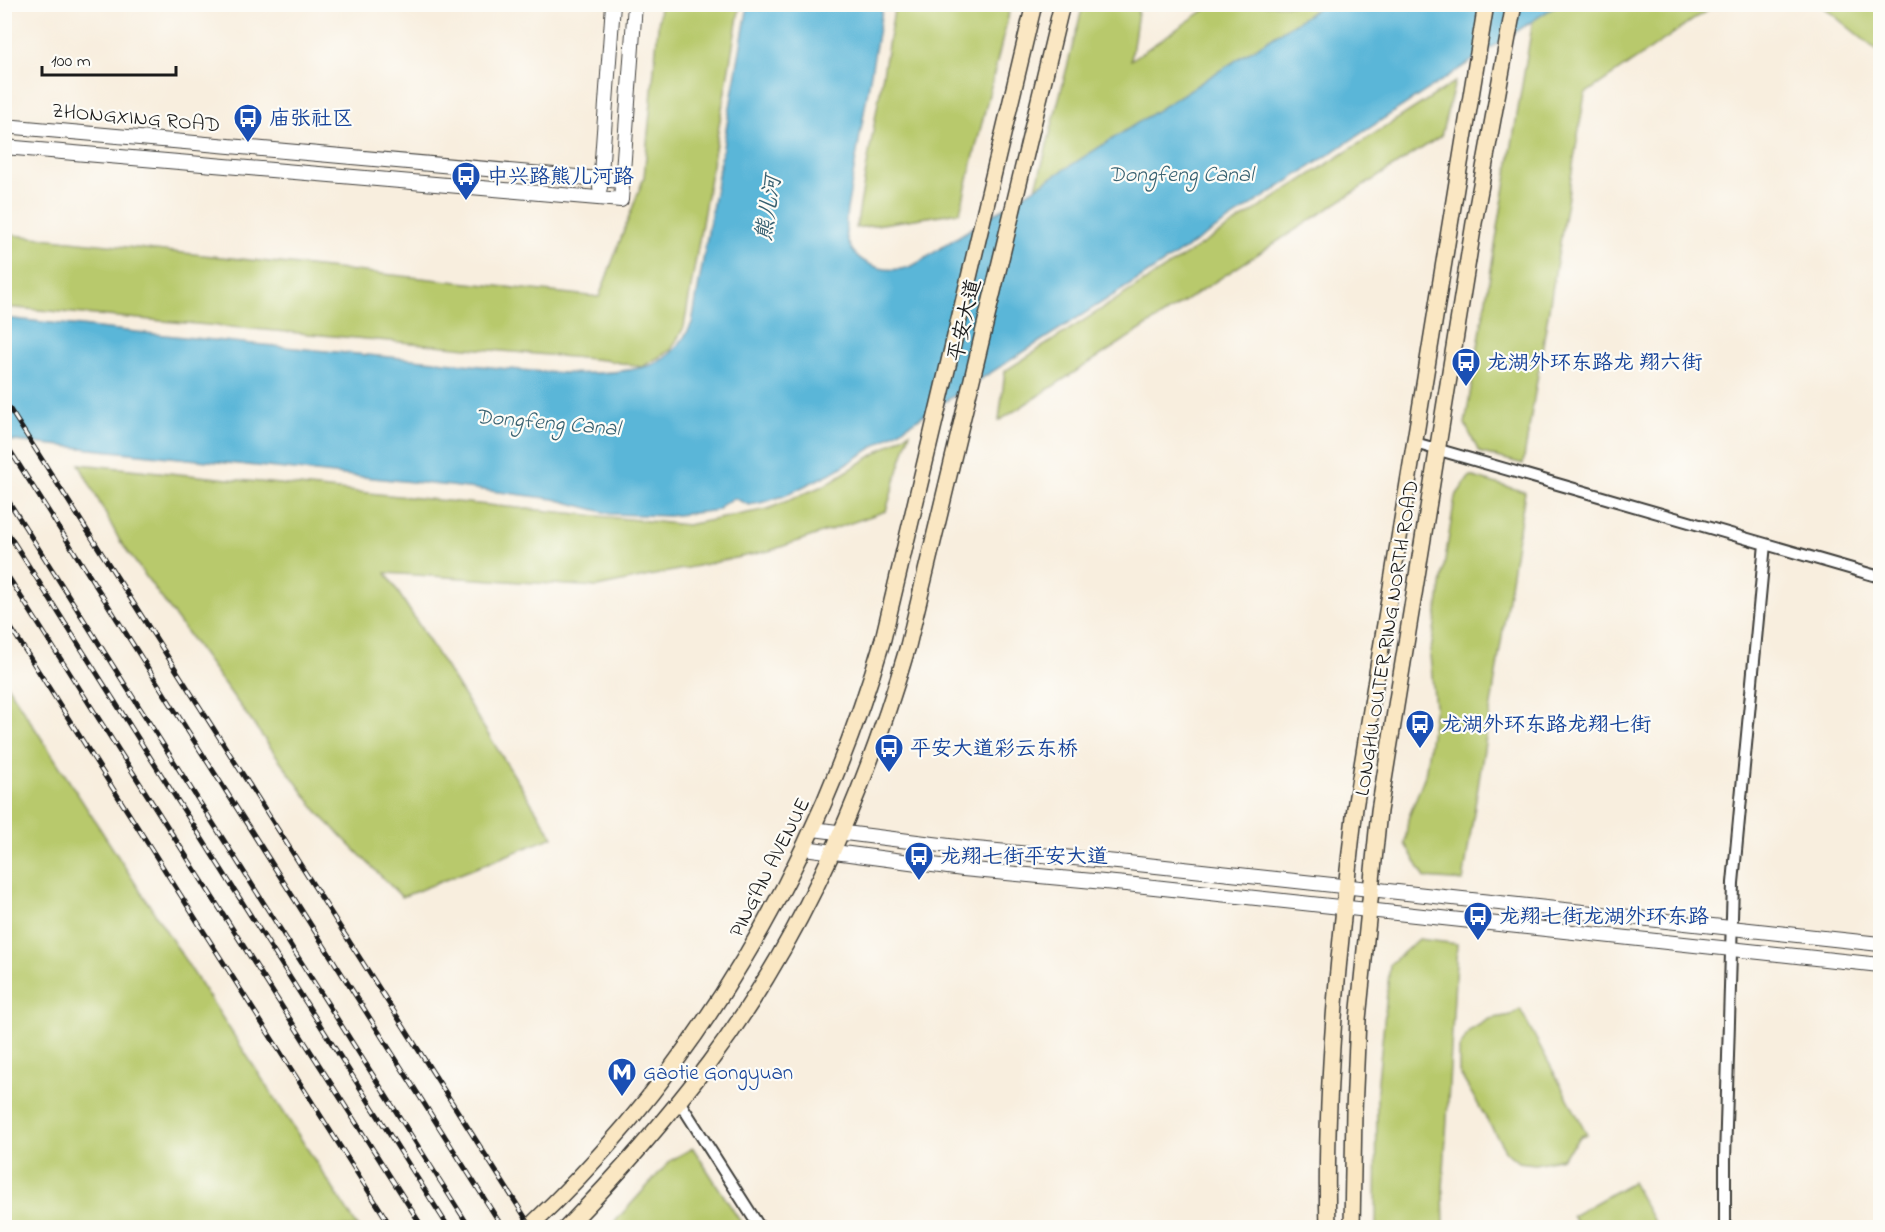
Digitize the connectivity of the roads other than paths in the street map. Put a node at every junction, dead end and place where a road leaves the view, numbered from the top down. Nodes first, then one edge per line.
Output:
1 (613, 4) edge
2 (635, 4) edge
3 (1034, 4) edge
4 (1062, 4) edge
5 (1486, 4) edge
6 (1514, 4) edge
7 (4, 126) edge
8 (4, 147) edge
9 (600, 179) junction
10 (622, 181) junction
11 (599, 198) junction
12 (1415, 443) junction
13 (1438, 450) junction
14 (924, 460) joint
15 (1765, 544) junction
16 (1881, 577) edge
17 (813, 829) junction
18 (840, 833) junction
19 (804, 848) junction
20 (831, 853) junction
21 (1346, 887) junction
22 (1370, 889) junction
23 (1344, 908) junction
24 (1368, 910) junction
25 (1732, 928) junction
26 (1881, 944) edge
27 (1731, 949) junction
28 (1881, 965) edge
29 (679, 1101) junction
30 (528, 1227) edge
31 (566, 1227) edge
32 (760, 1227) edge
33 (1328, 1227) edge
34 (1352, 1227) edge
35 (1725, 1227) edge

1 - 9 street
2 - 10 street
3 - 14 main road, 平安大道
4 - 18 main road, 平安大道
5 - 12 main road, LONGHU OUTER RING NORTH ROAD
6 - 13 main road, LONGHU OUTER RING NORTH ROAD
7 - 9 street, ZHONGXING ROAD
8 - 11 street, ZHONGXING ROAD
9 - 10 street, ZHONGXING ROAD
9 - 11 street
10 - 11 street, ZHONGXING ROAD
12 - 13 street
12 - 21 main road, LONGHU OUTER RING NORTH ROAD
13 - 15 street
13 - 22 main road, LONGHU OUTER RING NORTH ROAD
14 - 17 main road, PING‘AN AVENUE
15 - 16 street
15 - 25 street
17 - 18 street
17 - 19 main road, PING‘AN AVENUE
18 - 20 main road
18 - 21 street
19 - 20 street
19 - 30 main road, PING‘AN AVENUE
20 - 23 street
20 - 29 main road
21 - 22 street
21 - 23 main road, LONGHU OUTER RING NORTH ROAD
22 - 24 main road, LONGHU OUTER RING NORTH ROAD
22 - 25 street
23 - 24 street
23 - 33 main road, LONGHU OUTER RING NORTH ROAD
24 - 27 street
24 - 34 main road, LONGHU OUTER RING NORTH ROAD
25 - 26 street
25 - 27 street
27 - 28 street
27 - 35 street
29 - 31 main road
29 - 32 street

